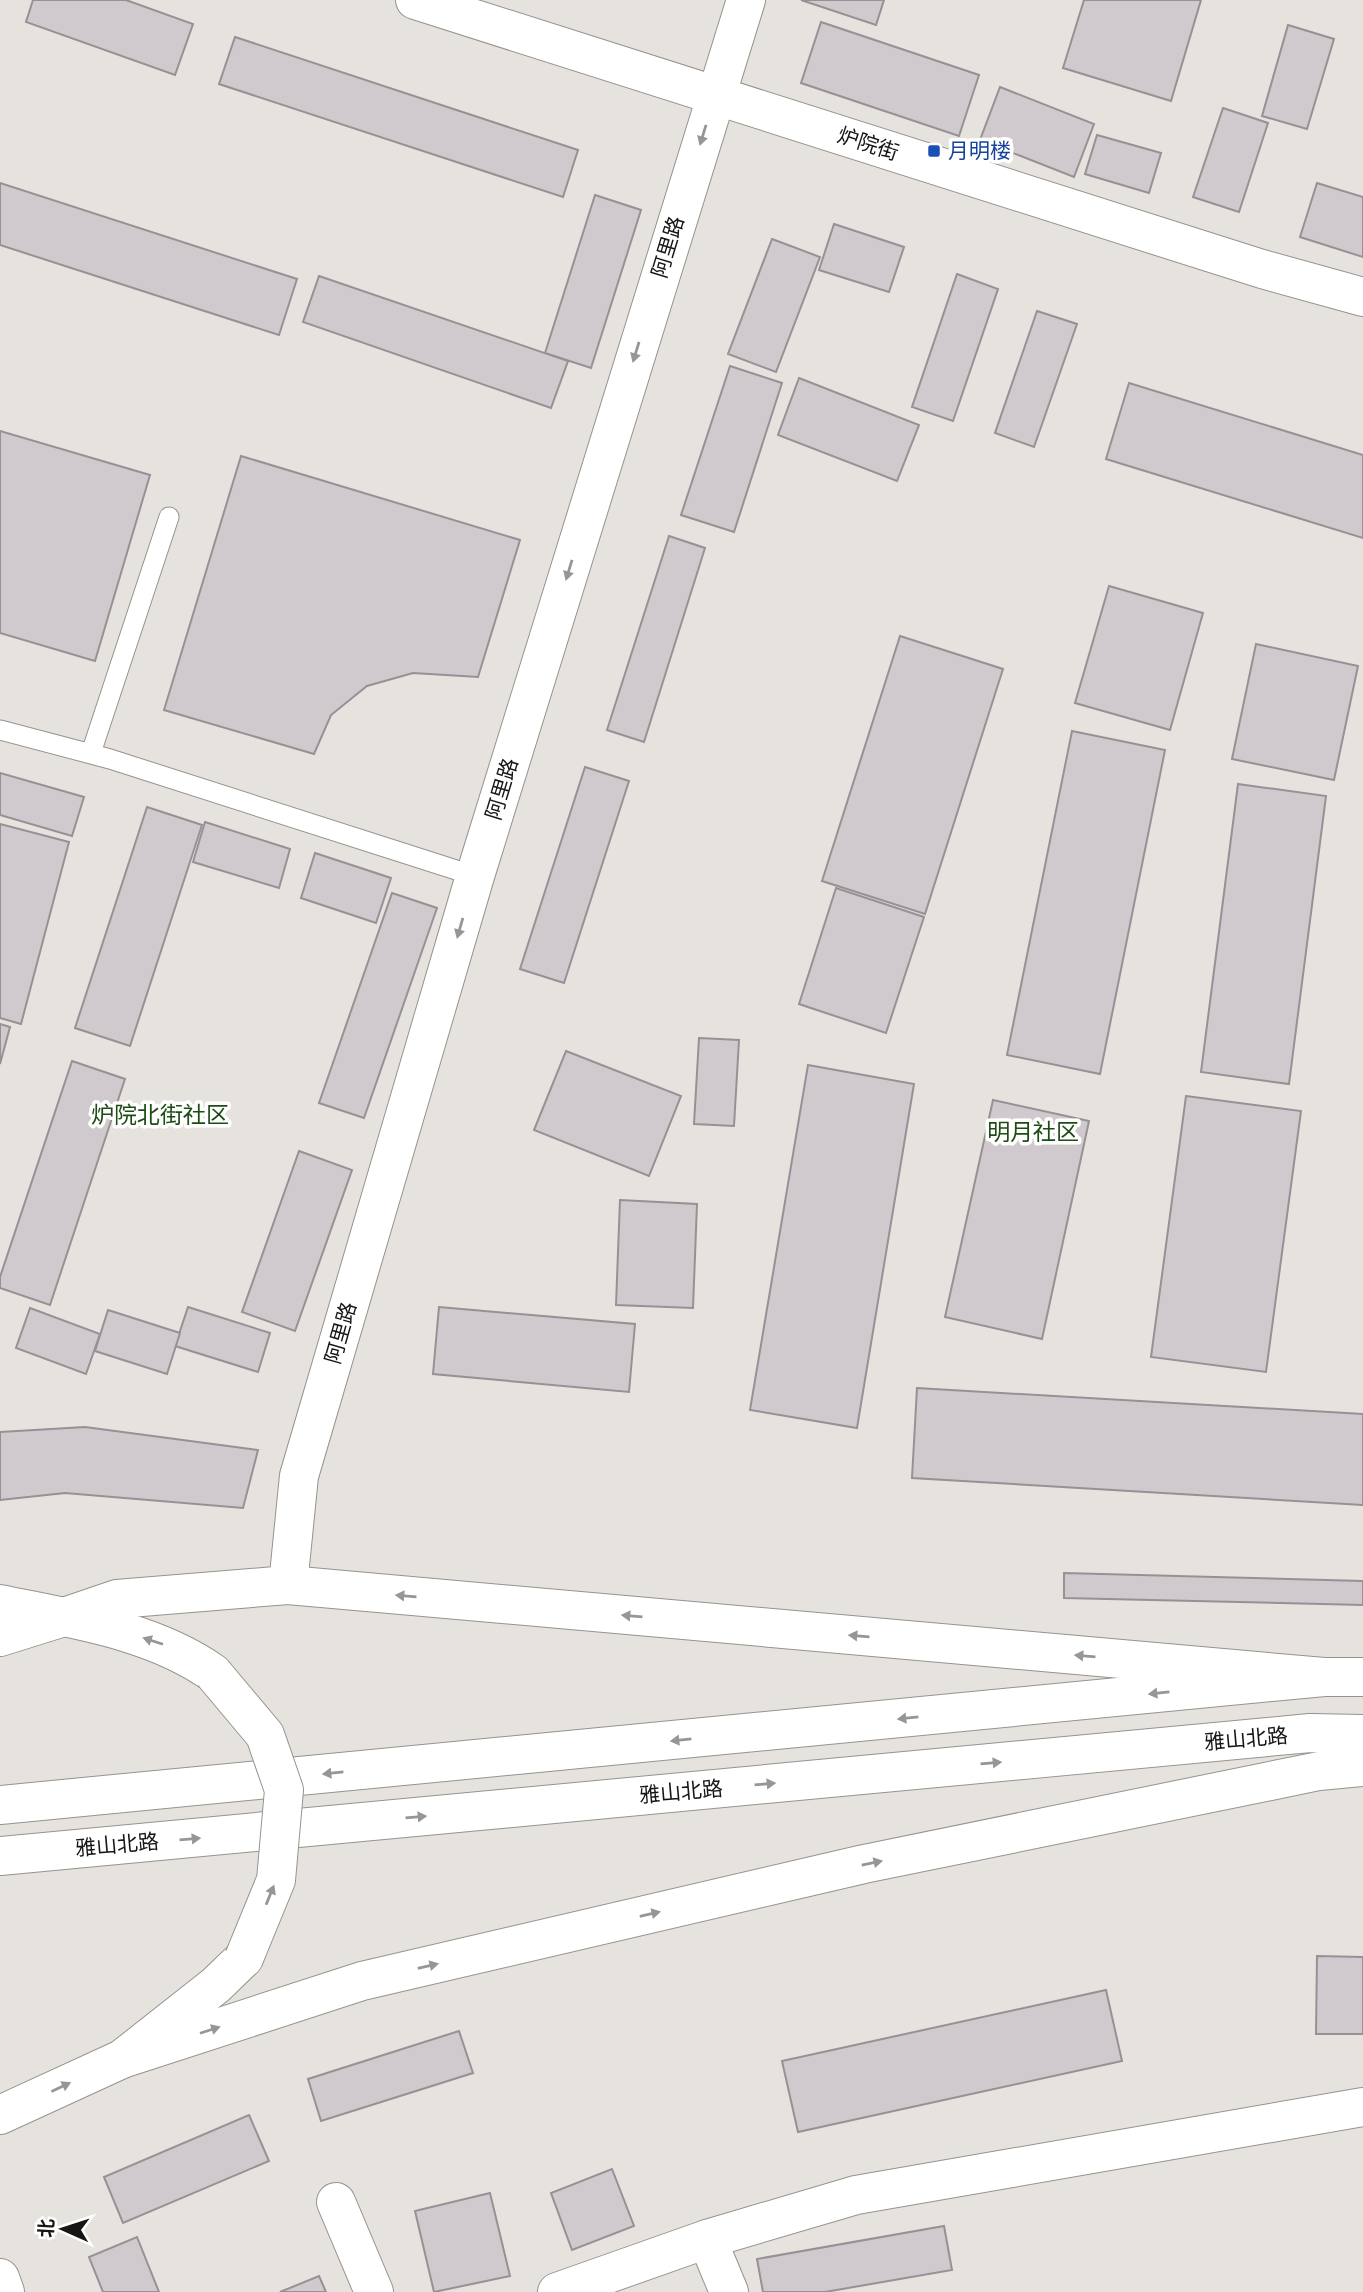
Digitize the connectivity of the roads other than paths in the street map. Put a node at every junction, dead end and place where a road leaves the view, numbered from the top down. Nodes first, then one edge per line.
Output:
1 (415, 0) edge
2 (746, 0) edge
3 (715, 95) junction
4 (1363, 297) edge
5 (169, 517) dead end
6 (0, 730) edge
7 (91, 753) junction
8 (475, 876) junction
9 (288, 1585) junction
10 (0, 1605) edge
11 (64, 1617) junction
12 (0, 1637) edge
13 (1324, 1677) junction
14 (1363, 1677) edge
15 (1363, 1734) edge
16 (1363, 1767) edge
17 (0, 1805) edge
18 (0, 1856) edge
19 (122, 2059) junction
20 (1363, 2107) edge
21 (0, 2115) edge
22 (336, 2202) dead end
23 (707, 2239) junction
24 (0, 2278) edge
25 (5, 2292) edge
26 (374, 2292) edge
27 (556, 2292) edge
28 (729, 2292) edge

1 - 3 main road, 炉院街
2 - 3 main road, 阿里路
3 - 4 main road, 炉院街
3 -> 8 main road, 阿里路
5 - 7 lane
6 - 7 lane
7 - 8 lane
8 -> 9 main road, 阿里路
9 - 11 main road
13 -> 9 main road
10 - 11 main road
11 - 12 main road
19 -> 11 main road, bridge
13 - 14 main road
13 -> 17 main road
18 -> 15 main road, 雅山北路
19 -> 16 main road, 雅山北路
21 -> 19 main road
20 - 23 main road
22 - 26 main road
23 - 27 main road
23 - 28 main road
24 - 25 main road

